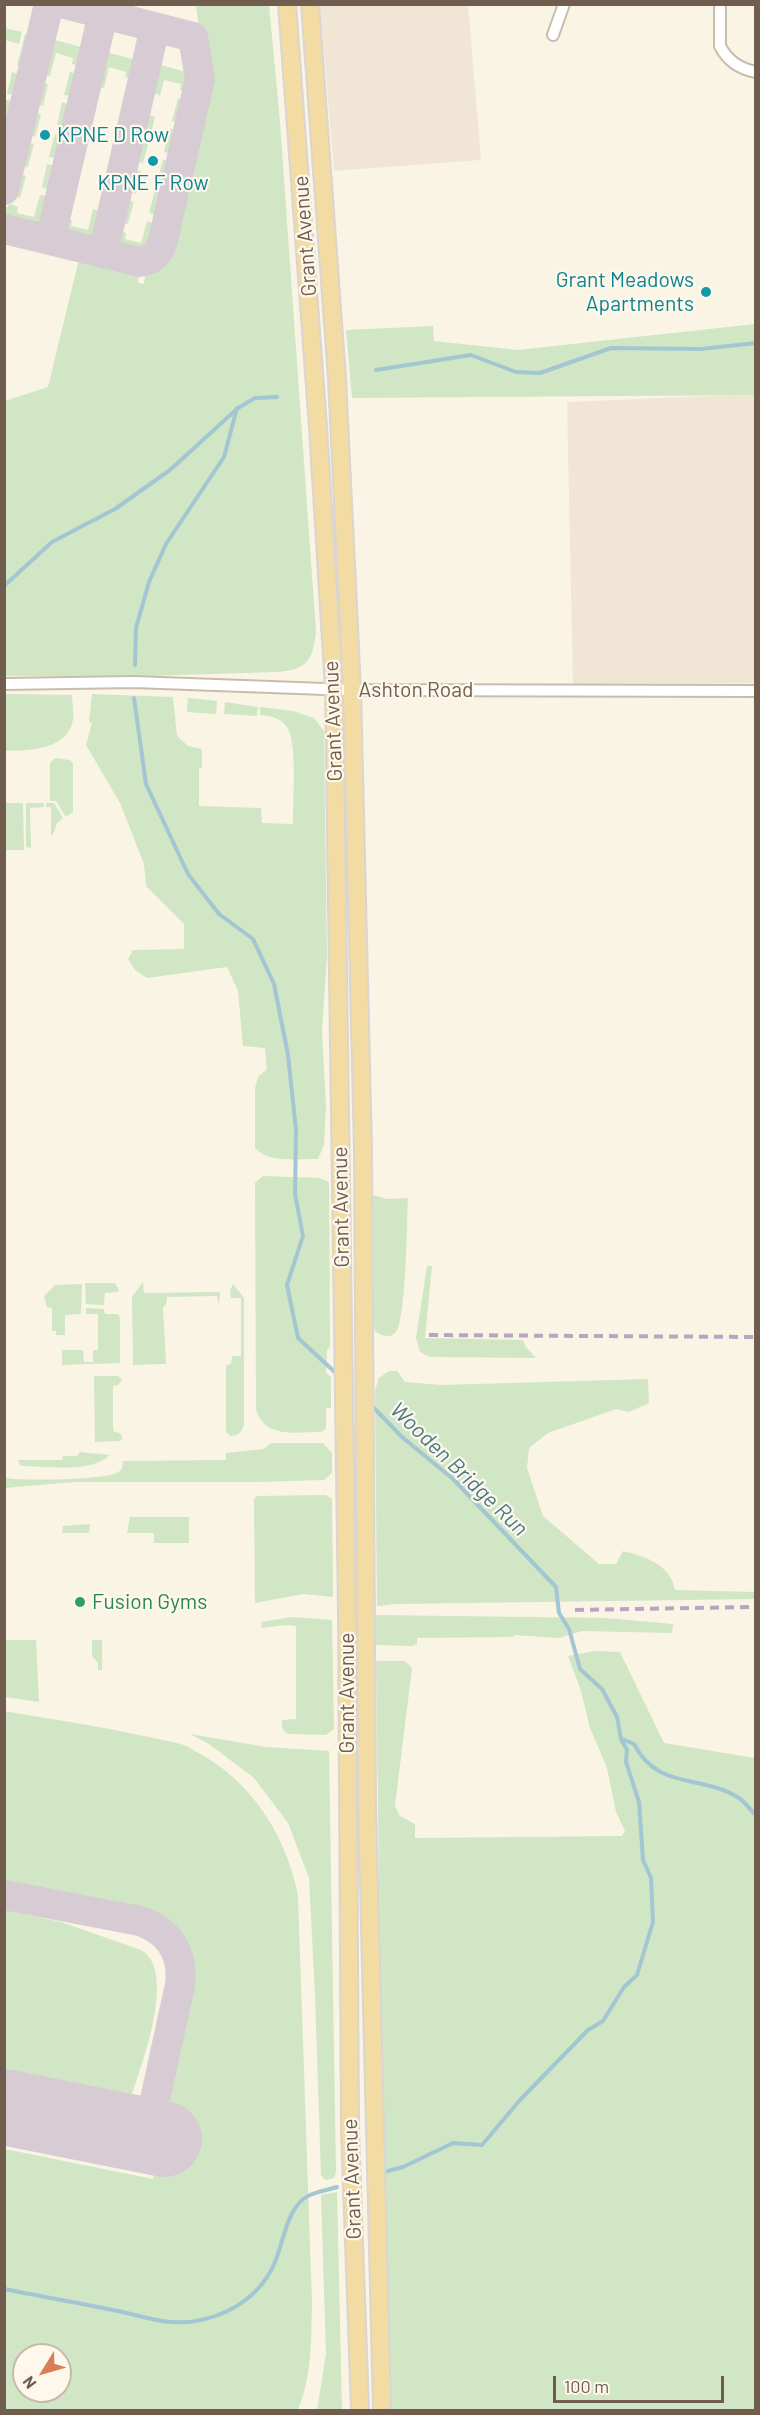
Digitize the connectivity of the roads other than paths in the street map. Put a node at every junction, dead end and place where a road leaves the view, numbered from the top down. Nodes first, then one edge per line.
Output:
1 (286, 4) edge
2 (310, 4) edge
3 (564, 4) edge
4 (720, 4) edge
5 (553, 35) dead end
6 (756, 72) edge
7 (318, 427) junction
8 (339, 427) junction
9 (4, 684) edge
10 (334, 689) junction
11 (352, 690) junction
12 (756, 691) edge
13 (362, 1050) junction
14 (339, 1051) junction
15 (345, 1488) junction
16 (367, 1579) junction
17 (360, 2410) edge
18 (382, 2410) edge

1 - 7 main road, Grant Avenue
2 - 8 main road, Grant Avenue
3 - 5 street
4 - 6 street
7 - 8 main road
7 - 10 main road, Grant Avenue
8 - 11 main road, Grant Avenue
9 - 10 street, Ashton Road
10 - 11 street, Ashton Road
10 - 14 main road, Grant Avenue
11 - 12 street, Ashton Road
11 - 13 main road, Grant Avenue
13 - 14 main road
13 - 16 main road, Grant Avenue
14 - 15 main road, Grant Avenue
15 - 16 main road
15 - 17 main road, Grant Avenue
16 - 18 main road, Grant Avenue

